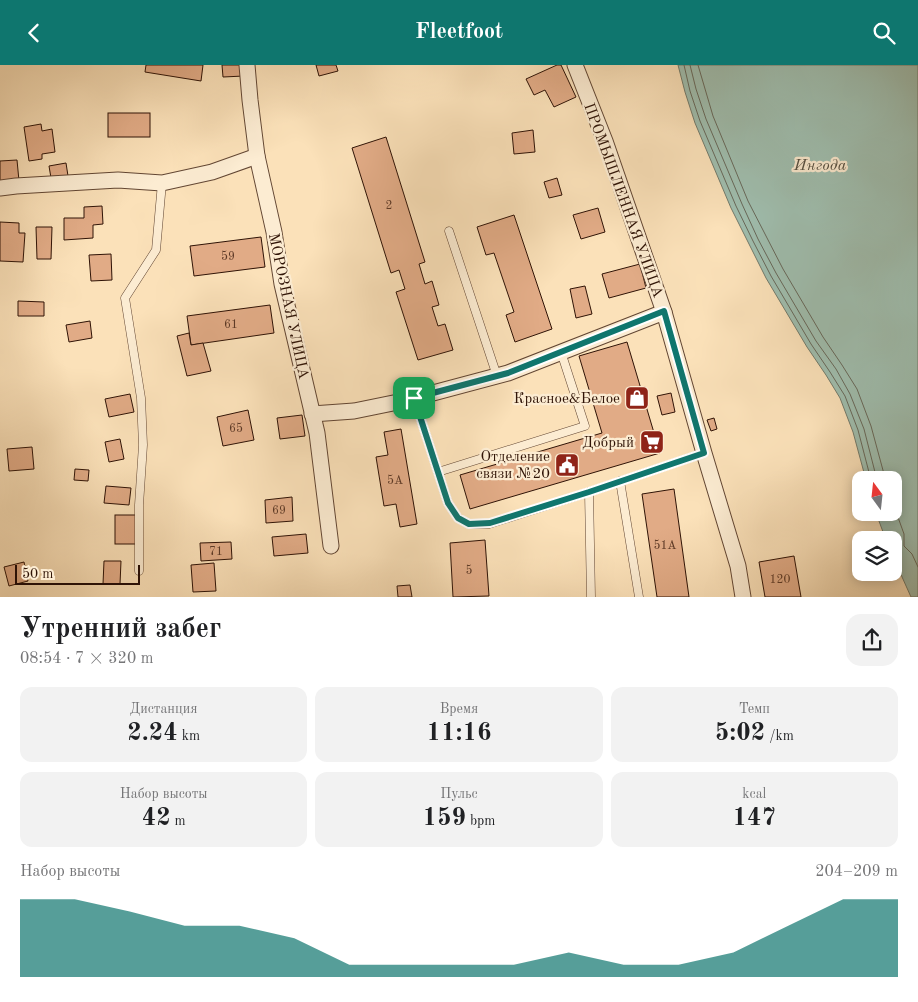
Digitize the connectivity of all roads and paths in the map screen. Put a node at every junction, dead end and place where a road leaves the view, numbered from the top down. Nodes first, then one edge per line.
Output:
1 (247, 65) edge
2 (575, 65) edge
3 (257, 156) junction
4 (162, 183) junction
5 (0, 188) edge
6 (450, 231) dead end
7 (664, 311) junction
8 (562, 352) junction
9 (497, 376) junction
10 (414, 398) junction
11 (312, 414) junction
12 (704, 453) junction
13 (438, 472) junction
14 (620, 481) junction
15 (589, 492) junction
16 (332, 546) dead end
17 (139, 571) dead end
18 (591, 597) edge
19 (639, 597) edge
20 (743, 597) edge

1 - 3 street, МОРОЗНАЯ УЛИЦА
2 - 7 street, ПРОМЫШЛЕННАЯ УЛИЦА
3 - 4 street
3 - 11 street, МОРОЗНАЯ УЛИЦА
4 - 5 street
4 - 17 lane
6 - 9 lane
7 - 8 street
7 - 12 street, ПРОМЫШЛЕННАЯ УЛИЦА
8 - 9 street
8 - 13 lane
9 - 10 street
10 - 11 street
10 - 13 lane
11 - 16 street, МОРОЗНАЯ УЛИЦА
12 - 14 lane
12 - 20 street, ПРОМЫШЛЕННАЯ УЛИЦА
13 - 15 lane
14 - 15 lane
14 - 19 lane
15 - 18 lane

